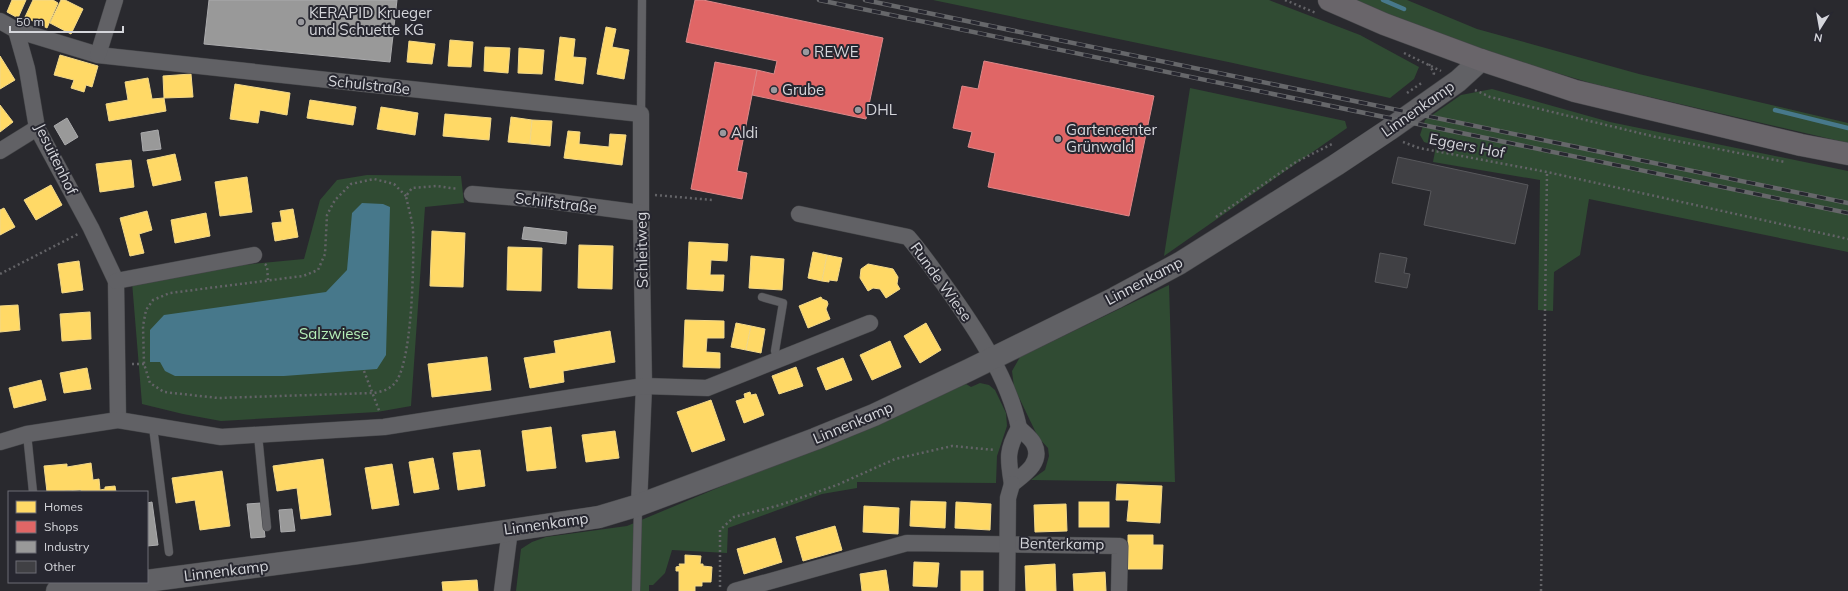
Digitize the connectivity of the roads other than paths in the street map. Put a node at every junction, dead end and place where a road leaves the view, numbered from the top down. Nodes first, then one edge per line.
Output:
1 (115, 0) edge
2 (642, 0) edge
3 (1329, 0) edge
4 (0, 21) edge
5 (16, 30) junction
6 (98, 55) junction
7 (1481, 60) junction
8 (641, 114) junction
9 (37, 128) junction
10 (0, 151) edge
11 (1848, 154) edge
12 (472, 194) road end
13 (641, 213) junction
14 (799, 214) dead end
15 (254, 254) dead end
16 (116, 280) junction
17 (762, 297) dead end
18 (870, 323) dead end
19 (992, 358) junction
20 (778, 360) junction
21 (644, 386) junction
22 (118, 420) junction
23 (153, 427) junction
24 (1019, 428) junction
25 (26, 434) junction
26 (258, 435) junction
27 (0, 442) edge
28 (1012, 484) junction
29 (34, 491) edge
30 (639, 505) junction
31 (267, 527) dead end
32 (510, 530) junction
33 (1008, 543) junction
34 (169, 552) dead end
35 (148, 581) edge
36 (128, 583) edge
37 (56, 591) edge
38 (502, 591) edge
39 (636, 591) edge
40 (735, 591) edge
41 (1007, 591) edge
42 (1119, 591) edge

1 - 6 street
2 - 8 lane
3 - 7 main road
4 - 5 street, Schulstraße
5 - 6 street, Schulstraße
5 - 9 street, Jesuitenhof
6 - 8 street, Schulstraße
7 - 11 main road
7 - 19 main road, Linnenkamp
8 - 13 street, Schleitweg
9 - 10 street
9 - 16 street, Jesuitenhof
12 - 13 street, Schilfstraße
13 - 21 street, Schleitweg
14 - 19 street, Runde Wiese
15 - 16 street
16 - 22 street, Jesuitenhof
17 - 20 lane
18 - 20 street
19 - 24 street, Runde Wiese
19 - 30 main road, Linnenkamp
20 - 21 street
21 - 26 street
21 - 30 street, Schleitweg
22 - 23 street
22 - 25 street
23 - 26 street
23 - 34 lane
24 - 28 street
24 - 28 street
25 - 27 street
25 - 29 lane
26 - 31 lane
28 - 33 street
30 - 32 main road, Linnenkamp
30 - 39 lane, Schleitweg
32 - 35 main road, Linnenkamp
32 - 38 street
33 - 40 street
33 - 41 street
33 - 42 street, Benterkamp
36 - 37 main road

